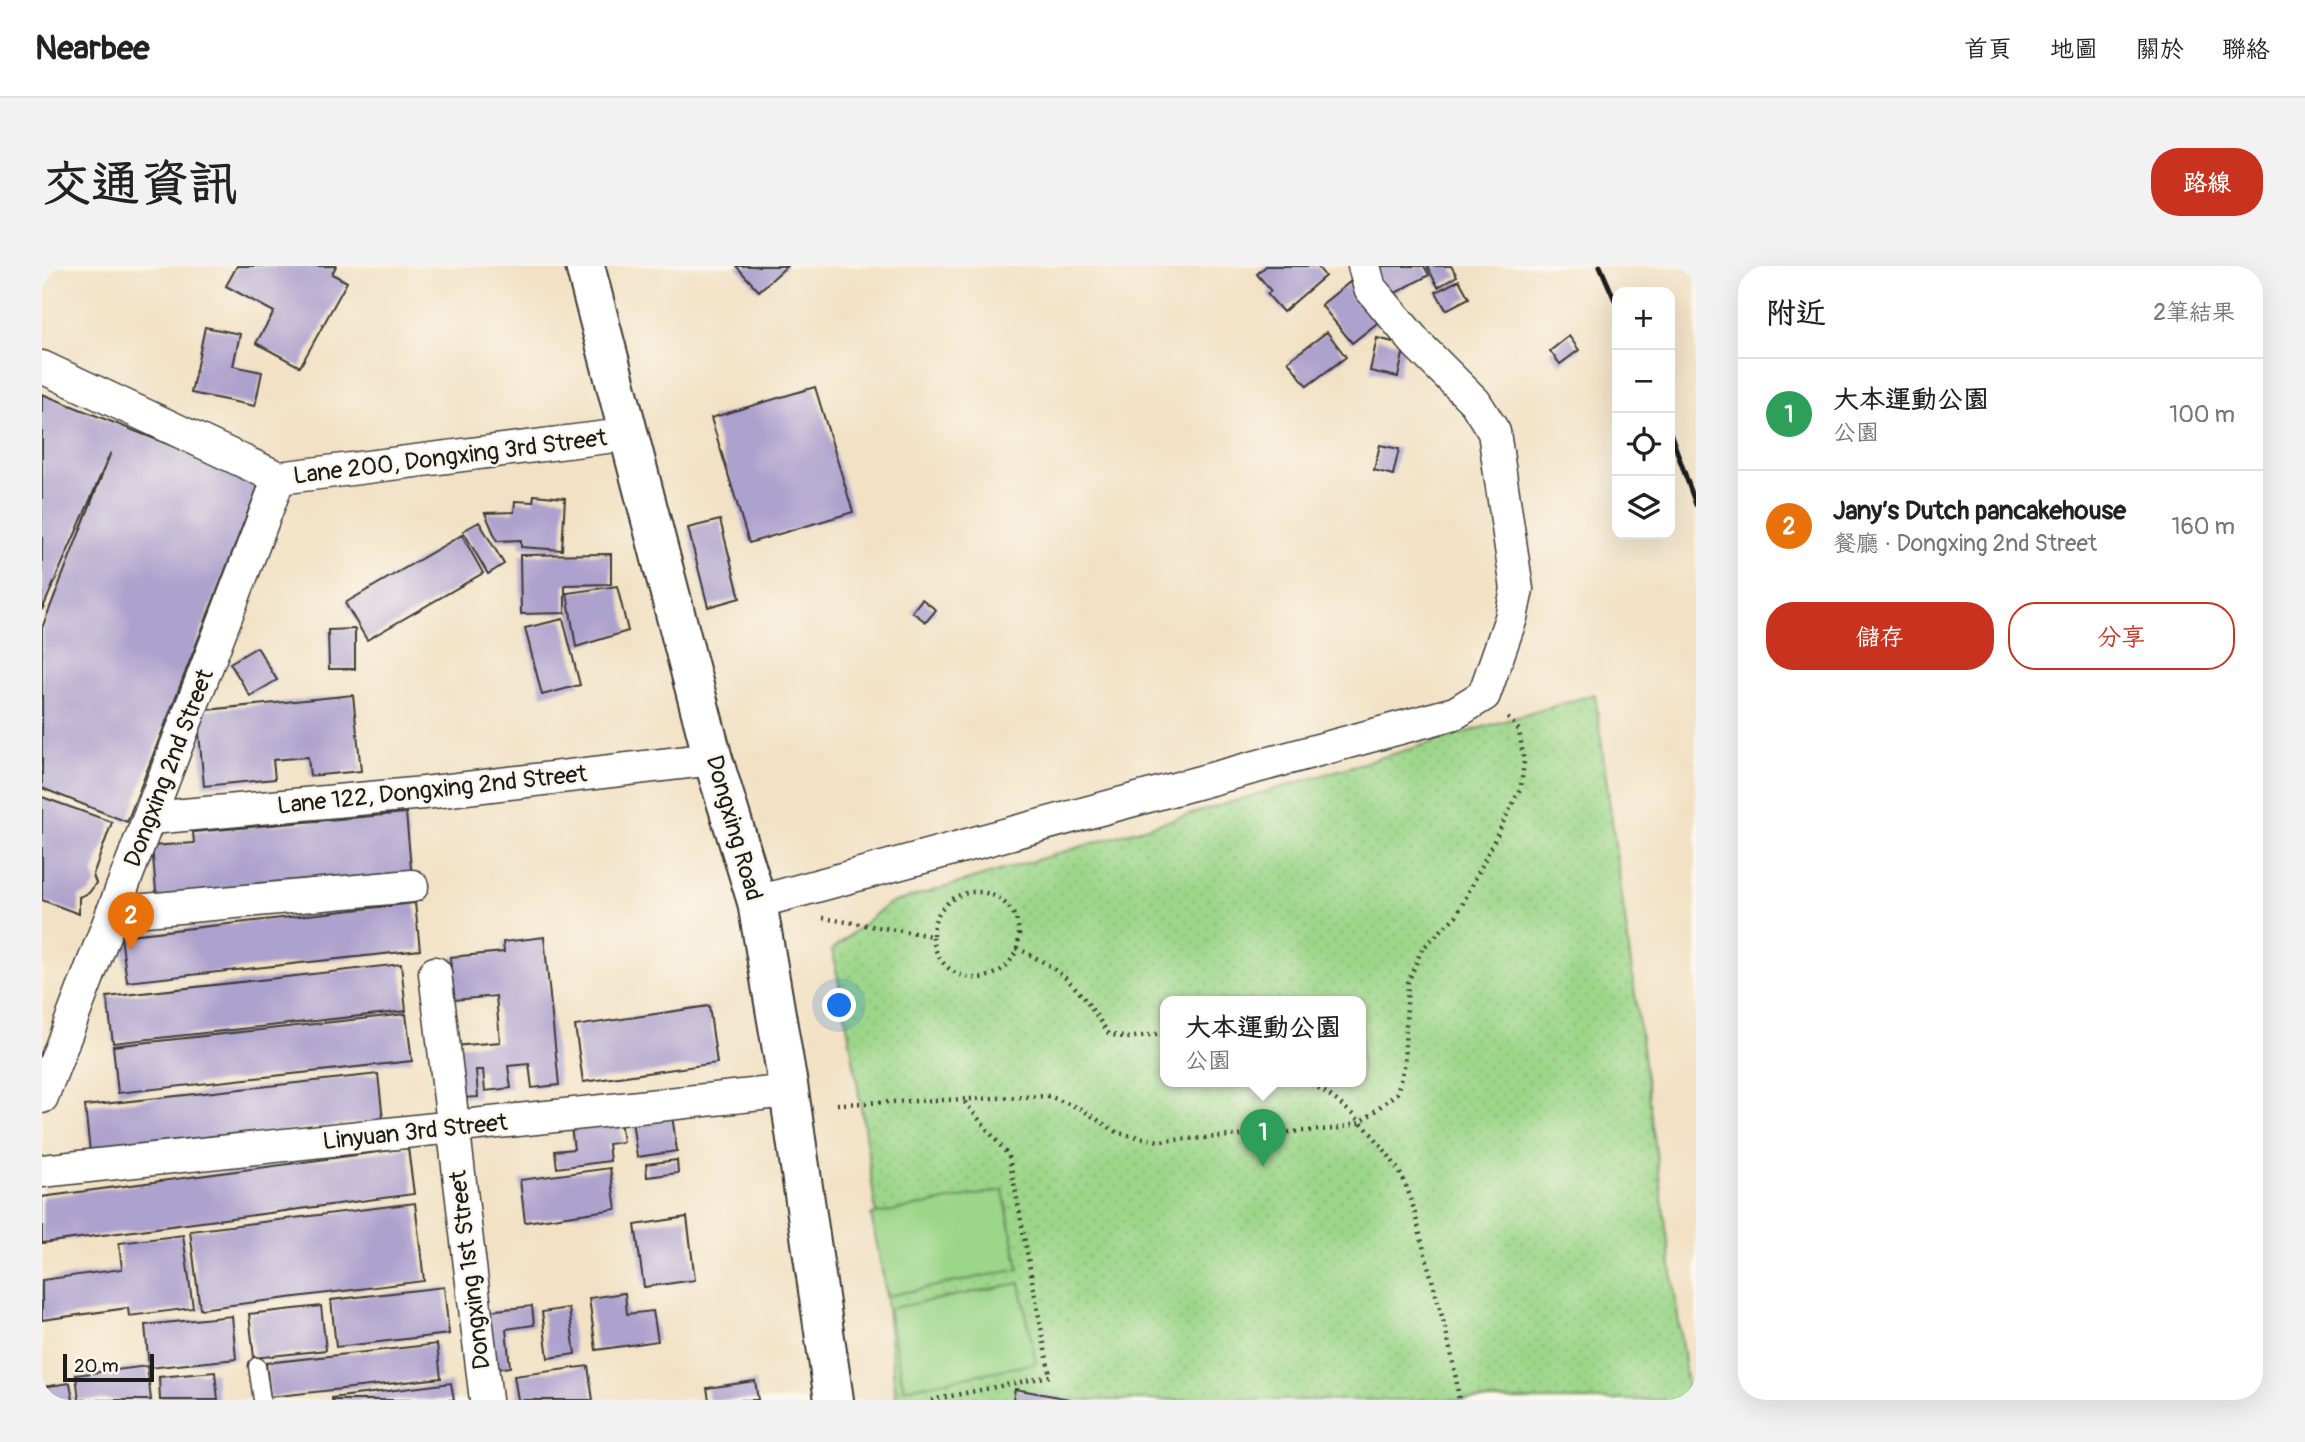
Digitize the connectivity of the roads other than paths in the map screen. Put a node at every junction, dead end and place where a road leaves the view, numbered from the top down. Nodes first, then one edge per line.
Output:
1 (585, 266) edge
2 (1364, 266) edge
3 (42, 367) edge
4 (631, 434) junction
5 (279, 478) junction
6 (713, 760) junction
7 (151, 818) junction
8 (412, 886) dead end
9 (757, 902) junction
10 (112, 913) junction
11 (435, 973) dead end
12 (789, 1091) junction
13 (42, 1097) edge
14 (454, 1128) junction
15 (42, 1171) edge
16 (257, 1366) dead end
17 (261, 1400) edge
18 (486, 1400) edge
19 (834, 1400) edge

1 - 4 street, Dongxing Road
2 - 9 street
3 - 5 street, Lane 200, Dongxing 3rd Street
4 - 5 street, Lane 200, Dongxing 3rd Street
4 - 6 street, Dongxing Road
5 - 7 street, Dongxing 2nd Street
6 - 7 street, Lane 122, Dongxing 2nd Street
6 - 9 street, Dongxing Road
7 - 10 street, Dongxing 2nd Street
8 - 10 street
9 - 12 street, Dongxing Road
10 - 13 street, Dongxing 2nd Street
11 - 14 street, Dongxing 1st Street
12 - 14 street, Linyuan 3rd Street
12 - 19 street, Dongxing Road
14 - 15 street, Linyuan 3rd Street
14 - 18 street, Dongxing 1st Street
16 - 17 lane

